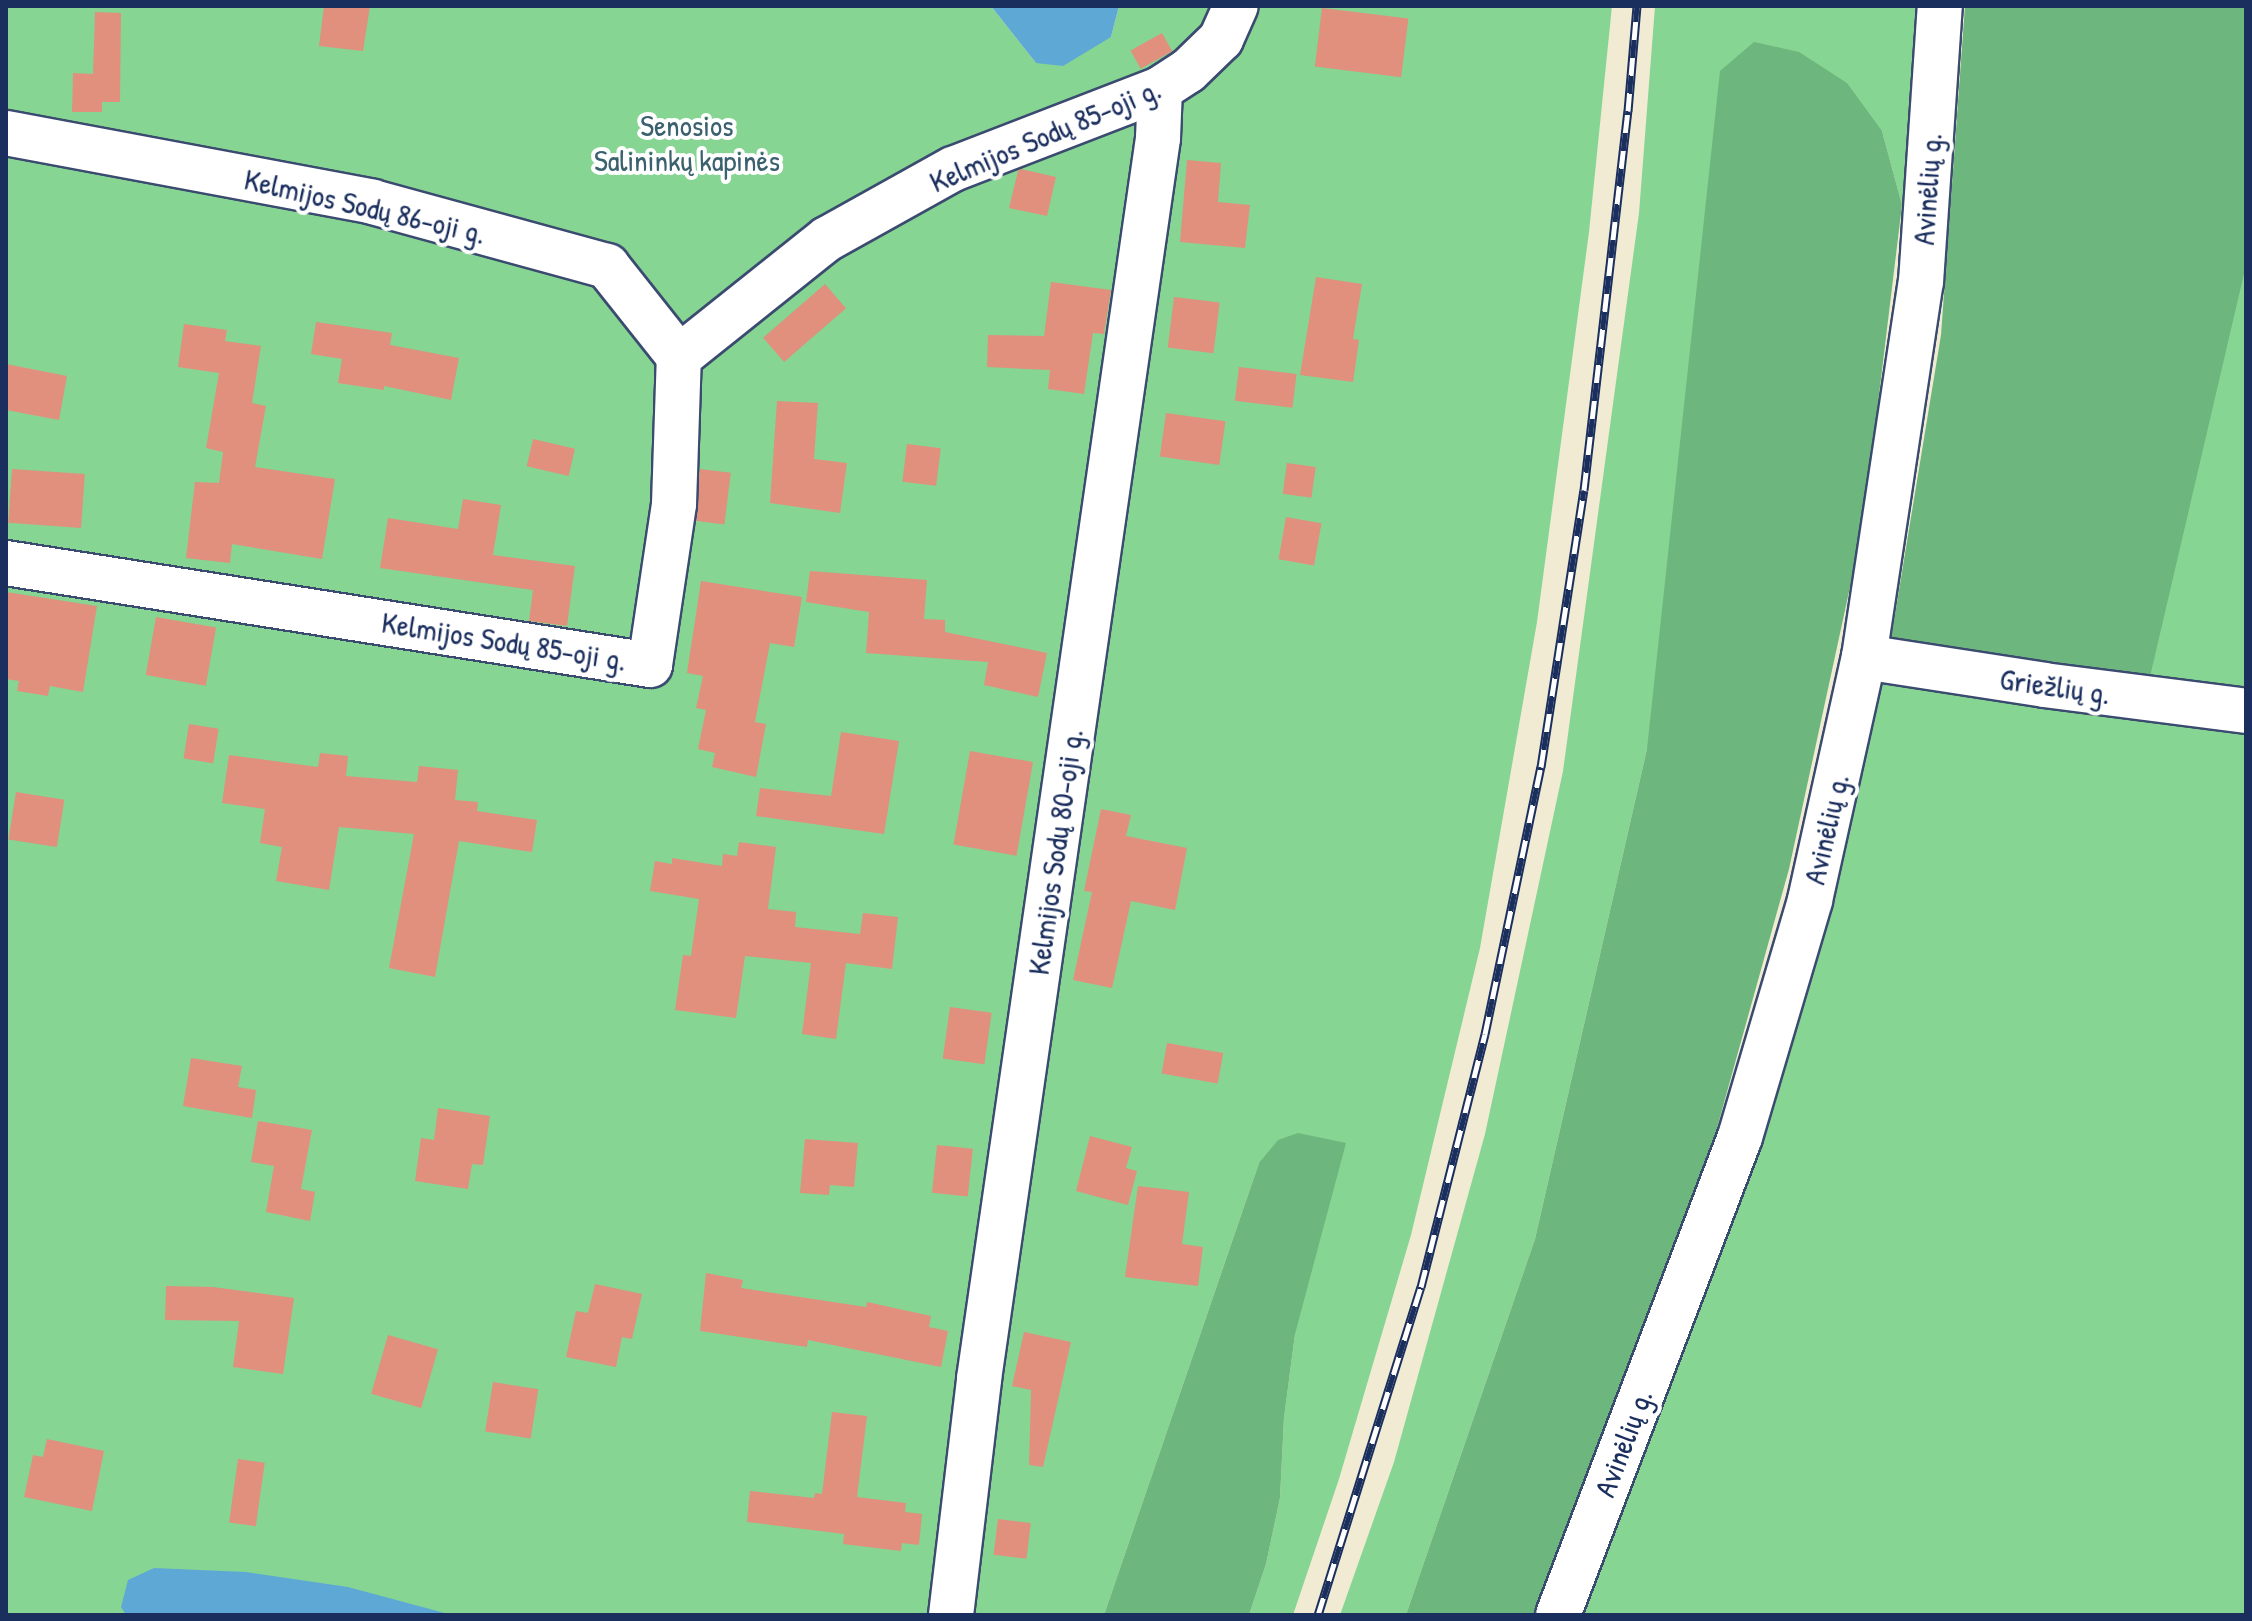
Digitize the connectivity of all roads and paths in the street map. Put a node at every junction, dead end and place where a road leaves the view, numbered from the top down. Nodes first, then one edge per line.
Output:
1 (1236, 6) edge
2 (1940, 6) edge
3 (1160, 89) junction
4 (6, 133) edge
5 (679, 357) junction
6 (6, 563) edge
7 (1864, 657) junction
8 (2246, 711) edge
9 (951, 1615) edge
10 (1558, 1615) edge

1 - 3 street, Kelmijos Sodų 85-oji g.
2 - 7 street, Avinėlių g.
3 - 5 street, Kelmijos Sodų 85-oji g.
3 - 9 street, Kelmijos Sodų 80-oji g.
4 - 5 street, Kelmijos Sodų 86-oji g.
5 - 6 street, Kelmijos Sodų 85-oji g.
7 - 8 street, Griežlių g.
7 - 10 street, Avinėlių g.

